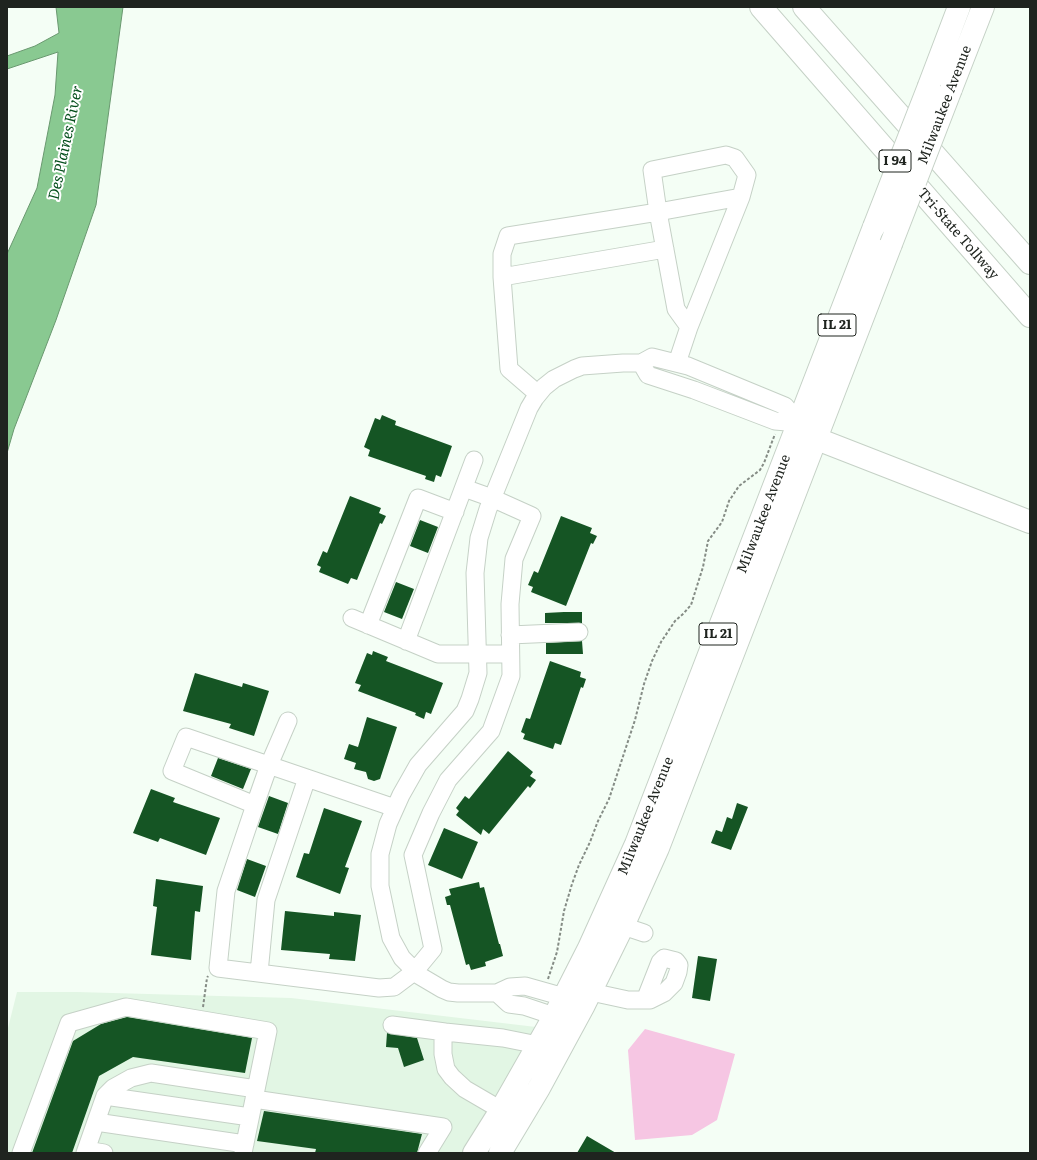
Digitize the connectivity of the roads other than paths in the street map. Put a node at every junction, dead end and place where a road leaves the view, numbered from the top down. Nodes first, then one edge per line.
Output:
1 (761, 7) edge
2 (804, 7) edge
3 (959, 7) edge
4 (983, 7) edge
5 (741, 197) junction
6 (658, 212) junction
7 (665, 249) junction
8 (1030, 263) edge
9 (502, 277) junction
10 (1030, 316) edge
11 (689, 327) junction
12 (641, 363) junction
13 (677, 364) junction
14 (696, 369) junction
15 (689, 389) junction
16 (538, 394) junction
17 (799, 423) junction
18 (817, 439) junction
19 (474, 460) dead end
20 (464, 488) junction
21 (492, 498) junction
22 (455, 512) junction
23 (1030, 522) edge
24 (352, 618) dead end
25 (368, 625) junction
26 (579, 632) dead end
27 (510, 635) junction
28 (406, 641) junction
29 (477, 654) junction
30 (510, 654) junction
31 (288, 721) dead end
32 (269, 765) junction
33 (307, 778) junction
34 (255, 805) junction
35 (395, 808) junction
36 (623, 926) junction
37 (644, 933) dead end
38 (414, 972) junction
39 (259, 973) junction
40 (645, 1000) dead end
41 (560, 1006) junction
42 (583, 1007) junction
43 (392, 1025) dead end
44 (445, 1032) junction
45 (538, 1045) junction
46 (255, 1094) junction
47 (105, 1096) junction
48 (501, 1110) junction
49 (250, 1117) junction
50 (96, 1122) junction
51 (244, 1149) edge
52 (85, 1152) edge
53 (21, 1153) edge
54 (104, 1153) edge
55 (426, 1153) edge
56 (474, 1153) edge
57 (500, 1153) edge

1 - 10 main road, Tri-State Tollway / I 94
2 - 8 main road, I 94
3 - 17 main road, Milwaukee Avenue / IL 21, bridge
4 - 18 main road, Milwaukee Avenue / IL 21, bridge
5 - 6 street
5 - 6 street
5 - 11 street
6 - 7 street
6 - 9 street
7 - 9 street
7 - 11 street
9 - 16 street
11 - 13 street
12 - 13 street
12 - 15 street
12 - 16 street
13 - 14 street
14 - 15 street
14 - 17 street
15 - 17 street
16 - 21 street
17 - 18 main road
17 - 41 main road, Milwaukee Avenue / IL 21
18 - 23 main road
18 - 36 main road, Milwaukee Avenue / IL 21
19 - 20 street
20 - 21 street
20 - 22 street
21 - 27 street
21 - 29 street
22 - 25 street
22 - 28 street
24 - 25 street
25 - 28 street
26 - 27 street
27 - 30 street
28 - 29 street
29 - 30 street
29 - 35 street
30 - 38 street
31 - 32 street
32 - 33 street
32 - 34 street
32 - 34 street
33 - 35 street
33 - 39 street
34 - 39 street
35 - 38 street
36 - 37 street
36 - 42 main road, Milwaukee Avenue / IL 21
38 - 39 street
38 - 41 street
40 - 42 street
41 - 42 street
41 - 45 main road, Milwaukee Avenue
42 - 57 main road, Milwaukee Avenue
43 - 44 street
44 - 45 street
44 - 48 street
45 - 48 main road, Milwaukee Avenue
46 - 47 street
46 - 49 street
46 - 53 street
46 - 55 street
47 - 49 street
47 - 50 street
48 - 56 main road, Milwaukee Avenue
49 - 51 street
50 - 51 street
50 - 52 street
52 - 54 street

